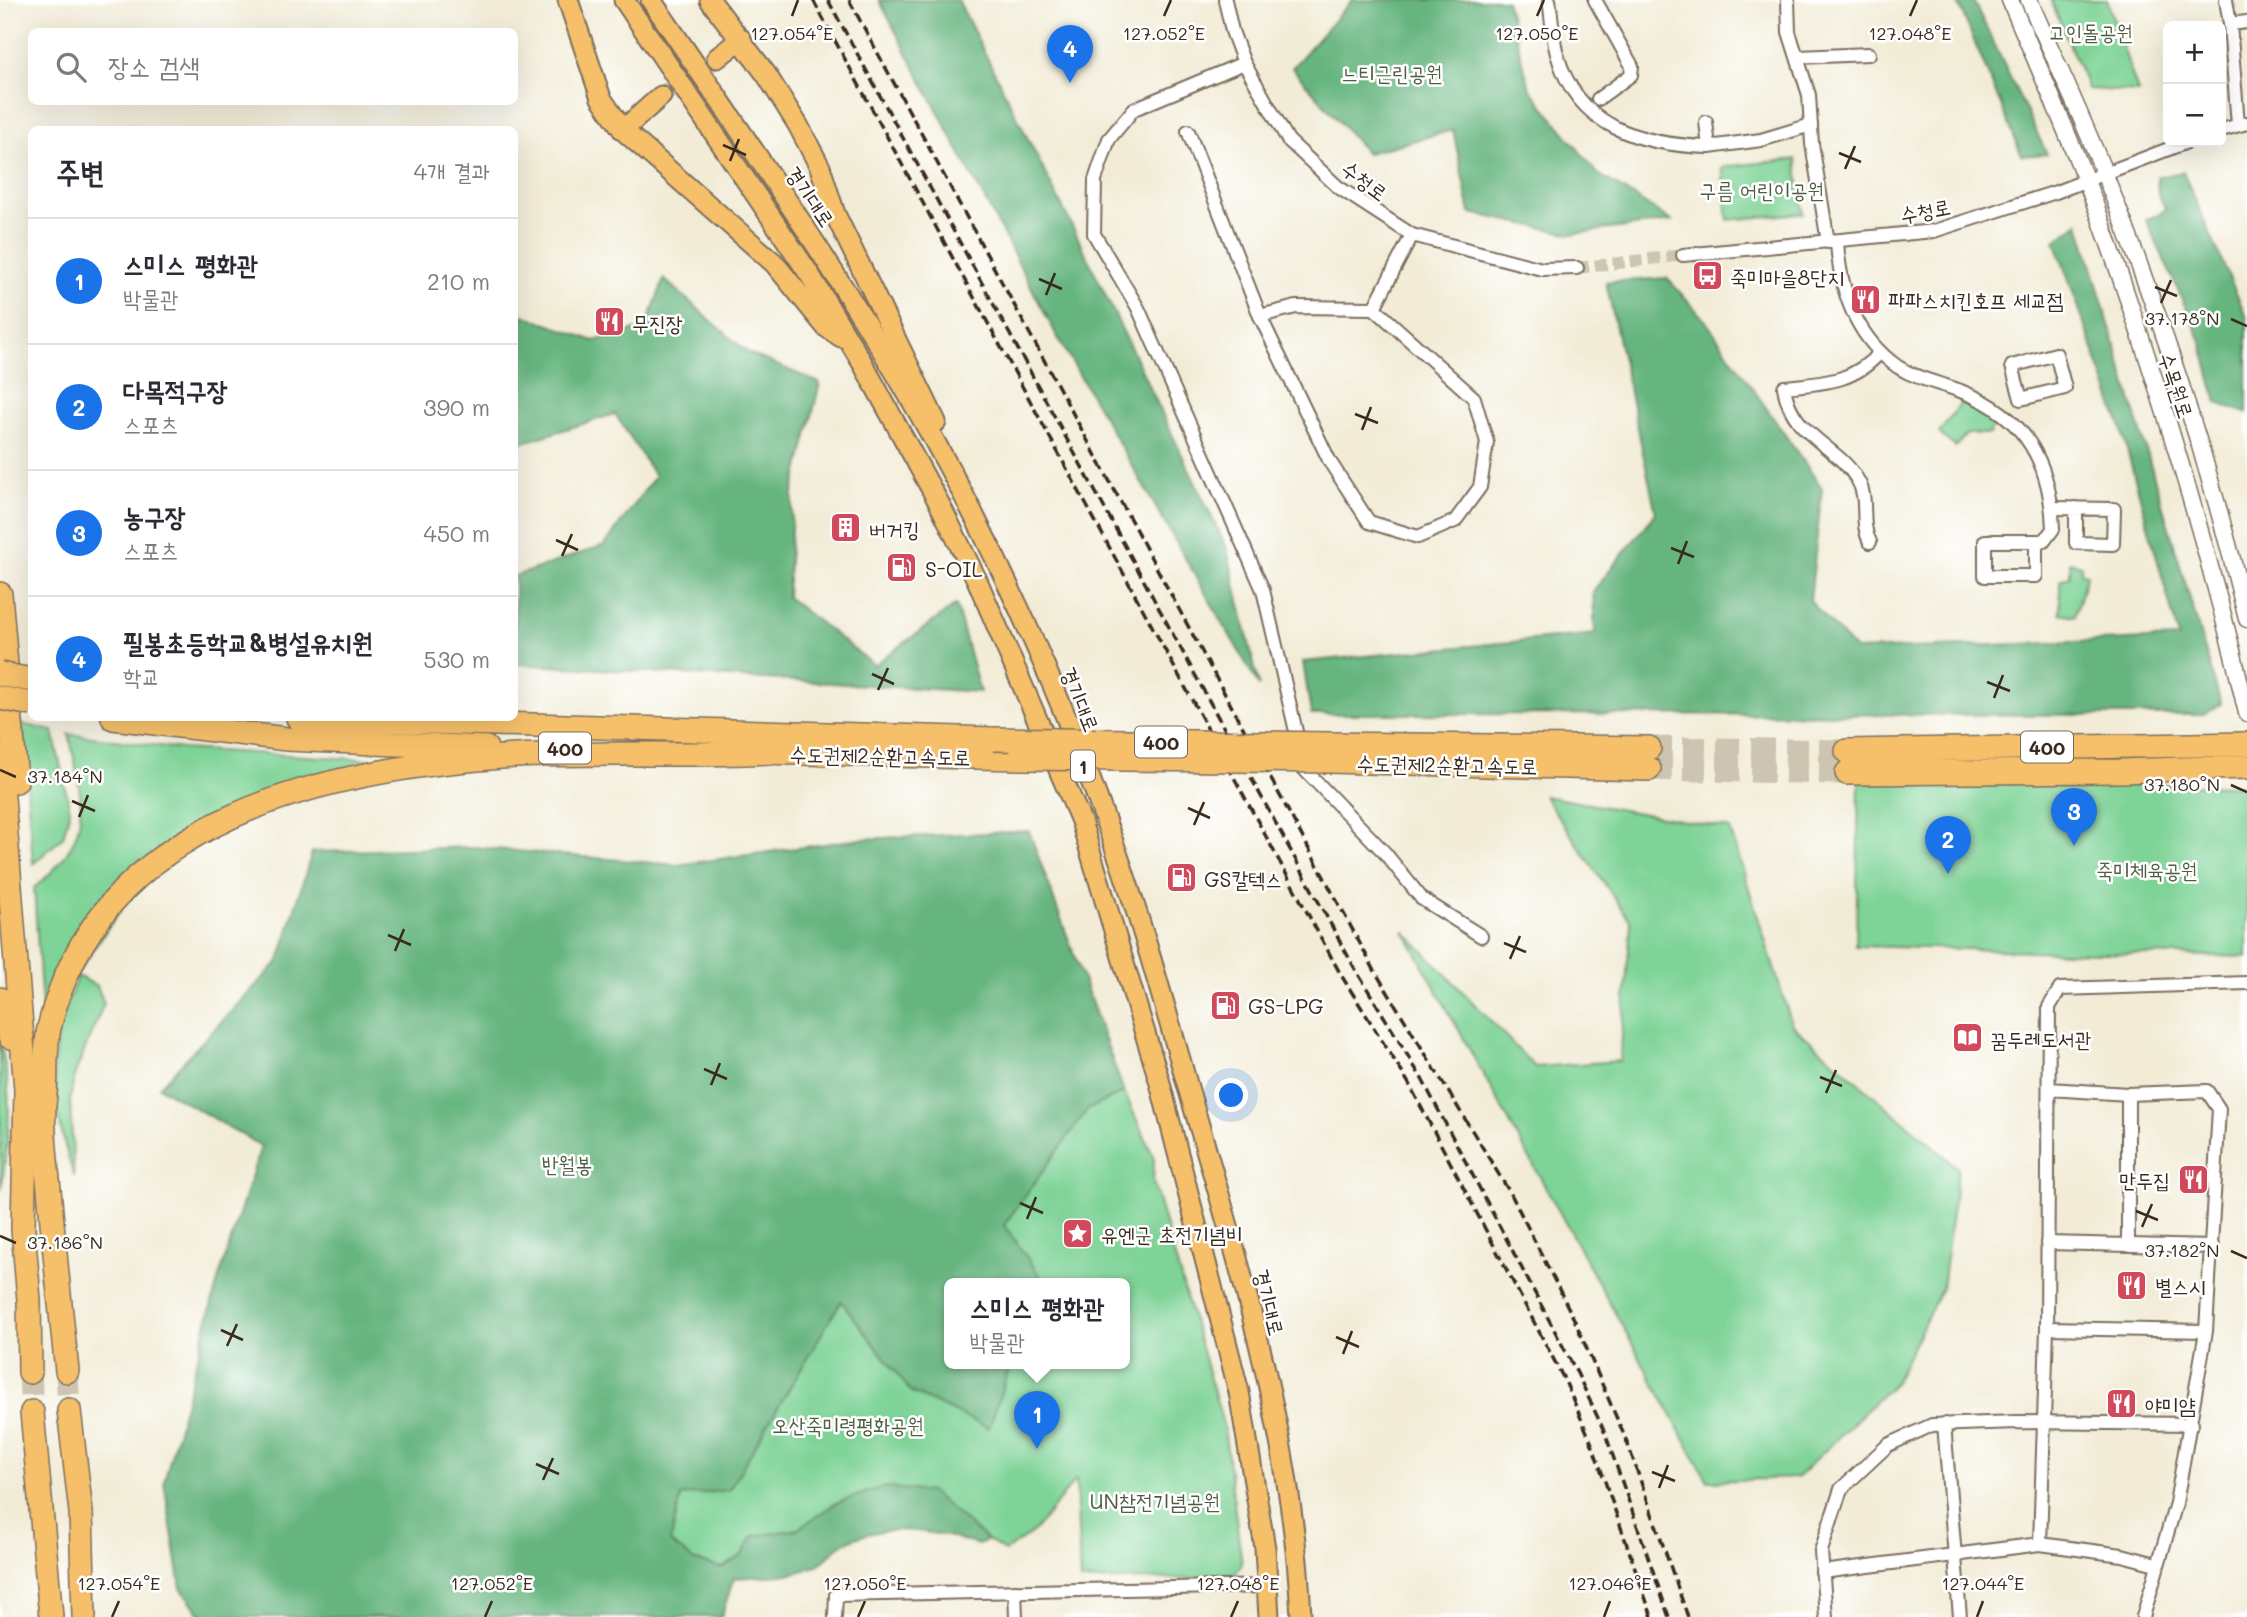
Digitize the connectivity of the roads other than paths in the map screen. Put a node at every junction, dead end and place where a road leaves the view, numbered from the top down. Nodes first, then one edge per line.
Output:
1 (568, 0) edge
2 (624, 0) edge
3 (651, 0) edge
4 (710, 0) edge
5 (1225, 0) edge
6 (1549, 0) edge
7 (1595, 0) edge
8 (1788, 0) edge
9 (2010, 0) edge
10 (2029, 0) edge
11 (2226, 0) edge
12 (2247, 22) edge
13 (2230, 24) junction
14 (741, 39) junction
15 (1869, 54) dead end
16 (1799, 57) junction
17 (717, 58) tunnel mouth
18 (1244, 63) junction
19 (661, 96) tunnel mouth
20 (1598, 99) dead end
21 (1706, 122) dead end
22 (2243, 124) edge
23 (1811, 125) junction
24 (2226, 129) edge
25 (623, 130) junction
26 (1188, 131) dead end
27 (1709, 147) junction
28 (2174, 147) edge
29 (2105, 173) junction
30 (2085, 181) junction
31 (1412, 235) junction
32 (1833, 242) junction
33 (1683, 255) tunnel mouth
34 (1577, 268) tunnel mouth
35 (1374, 308) junction
36 (1260, 316) junction
37 (851, 344) junction
38 (1880, 352) junction
39 (2021, 399) junction
40 (2005, 415) junction
41 (939, 451) junction
42 (2052, 508) junction
43 (2076, 508) dead end
44 (2036, 541) junction
45 (1870, 542) dead end
46 (0, 594) edge
47 (2247, 619) edge
48 (0, 674) edge
49 (28, 679) edge
50 (0, 698) edge
51 (28, 703) edge
52 (2247, 713) edge
53 (138, 721) edge
54 (397, 721) edge
55 (2247, 744) edge
56 (765, 752) junction
57 (1328, 752) junction
58 (0, 759) edge
59 (1649, 759) tunnel mouth
60 (2247, 766) edge
61 (1481, 936) dead end
62 (2247, 983) edge
63 (0, 999) edge
64 (2049, 1089) junction
65 (2128, 1094) junction
66 (33, 1105) junction
67 (2047, 1243) junction
68 (2128, 1244) junction
69 (2213, 1247) junction
70 (2046, 1328) junction
71 (2206, 1331) junction
72 (67, 1371) tunnel mouth
73 (30, 1373) tunnel mouth
74 (69, 1410) tunnel mouth
75 (32, 1412) tunnel mouth
76 (2045, 1422) junction
77 (1944, 1424) junction
78 (2192, 1424) junction
79 (2040, 1544) junction
80 (1953, 1553) junction
81 (2156, 1564) junction
82 (1822, 1572) junction
83 (1268, 1586) junction
84 (1015, 1591) junction
85 (51, 1617) edge
86 (84, 1617) edge
87 (835, 1617) edge
88 (1016, 1617) edge
89 (1269, 1617) edge
90 (1301, 1617) edge
91 (1826, 1617) edge
92 (1960, 1617) edge
93 (2143, 1617) edge

1 - 25 main road
2 - 37 main road, 1
3 - 41 main road, 경기대로 / 1
4 - 14 main road
5 - 18 street, 수청로
6 - 27 street
7 - 20 street
8 - 16 street
9 - 30 street, 수목원로
10 - 29 street, 수목원로
11 - 13 street
12 - 13 street
13 - 22 street
14 - 17 main road
14 - 41 main road
15 - 16 street
16 - 23 street
18 - 31 street, 수청로
18 - 61 street
19 - 25 main road
21 - 27 street
22 - 24 street
23 - 27 street
23 - 32 street
25 - 37 main road
26 - 36 street
28 - 29 street, 수청로
29 - 30 street, 수청로
29 - 47 street, 수목원로
30 - 32 street, 수청로
30 - 52 street, 수목원로
31 - 34 street, 수청로
31 - 35 street
32 - 33 street, 수청로
32 - 38 street
35 - 36 street
35 - 36 street
37 - 83 main road, 1
38 - 40 street
38 - 45 street
39 - 39 street
39 - 40 street
40 - 42 street
41 - 90 main road, 경기대로 / 1
42 - 43 street
42 - 44 street
44 - 44 street
46 - 66 highway
48 - 49 highway, bridge
50 - 51 highway, bridge
53 - 56 highway, 수도권제2순환고속도로 / 400
54 - 57 highway, 수도권제2순환고속도로 / 400, bridge
55 - 60 highway, 400
56 - 57 highway, 수도권제2순환고속도로 / 400, bridge
56 - 66 highway
57 - 59 highway, 수도권제2순환고속도로 / 400
58 - 66 highway
62 - 64 street
63 - 66 highway
64 - 65 street
64 - 67 street
65 - 68 street
65 - 69 street
66 - 72 highway
66 - 73 highway
67 - 68 street
67 - 70 street
68 - 69 street
69 - 71 street
70 - 71 street
70 - 76 street
71 - 78 street
74 - 86 highway
75 - 85 highway
76 - 77 street
76 - 78 street
76 - 79 street
77 - 80 street
77 - 82 street
78 - 81 street
79 - 80 street
79 - 81 street
80 - 82 street
80 - 92 street
81 - 93 street
82 - 91 street
83 - 84 street
83 - 89 main road, 1
84 - 87 street
84 - 88 street

